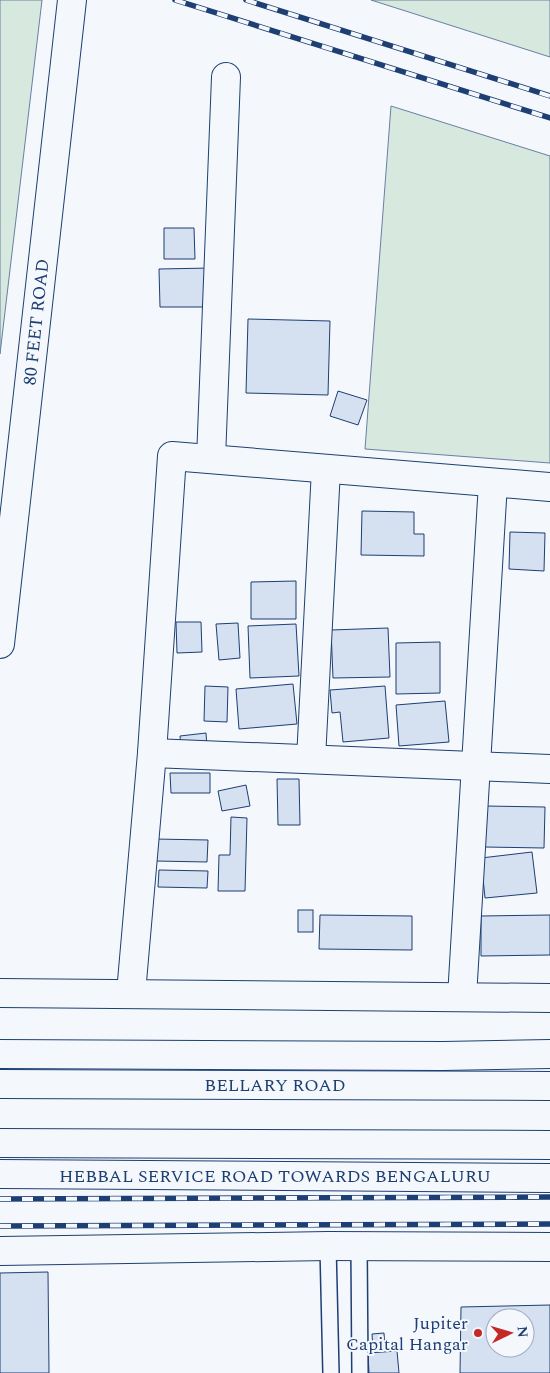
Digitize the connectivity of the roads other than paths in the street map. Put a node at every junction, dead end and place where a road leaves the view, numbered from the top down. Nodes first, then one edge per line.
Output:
1 (72, 0) edge
2 (226, 77) dead end
3 (211, 459) junction
4 (326, 469) junction
5 (493, 483) junction
6 (550, 487) edge
7 (0, 644) edge
8 (152, 752) junction
9 (311, 759) junction
10 (477, 765) junction
11 (550, 769) edge
12 (0, 993) edge
13 (131, 993) junction
14 (462, 997) junction
15 (550, 998) edge
16 (0, 1054) edge
17 (550, 1054) edge
18 (0, 1084) edge
19 (550, 1086) edge
20 (0, 1143) edge
21 (550, 1145) edge
22 (0, 1174) edge
23 (550, 1178) edge
24 (328, 1246) junction
25 (358, 1246) junction
26 (550, 1247) edge
27 (0, 1251) edge
28 (330, 1373) edge
29 (360, 1373) edge

1 - 7 main road, 80 FEET ROAD
2 - 3 main road
3 - 4 main road
3 - 8 main road
4 - 5 main road
4 - 9 main road
5 - 6 main road
5 - 10 main road
8 - 9 main road
8 - 13 main road
9 - 10 main road
10 - 11 main road
10 - 14 main road
12 - 13 main road
13 - 14 main road
14 - 15 main road
16 - 17 main road
18 - 19 main road, BELLARY ROAD
20 - 21 main road
22 - 23 main road, HEBBAL SERVICE ROAD TOWARDS BENGALURU
24 - 25 main road
24 - 27 main road
24 - 28 lane
25 - 26 main road
25 - 29 lane

